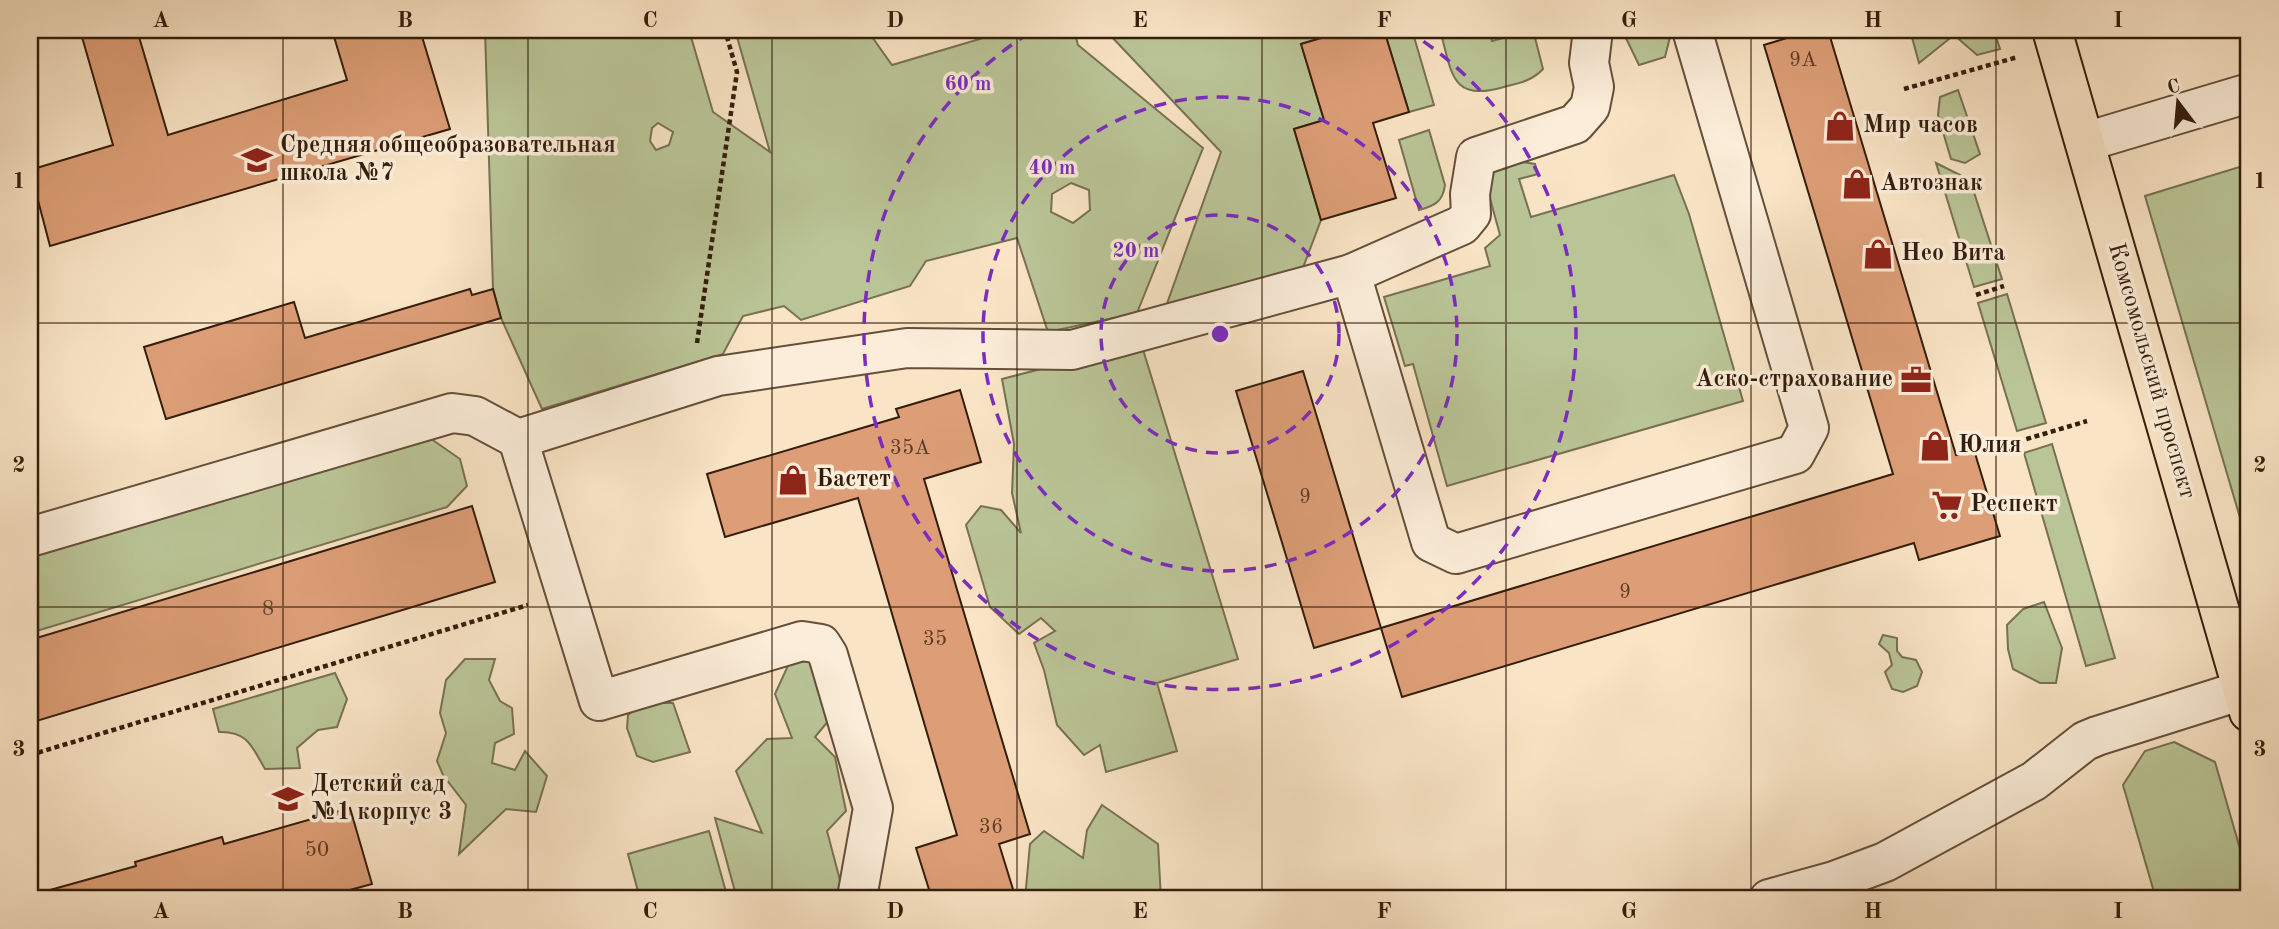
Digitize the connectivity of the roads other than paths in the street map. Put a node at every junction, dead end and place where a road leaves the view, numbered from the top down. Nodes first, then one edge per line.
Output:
1 (1593, 30) edge
2 (1692, 30) edge
3 (2052, 30) edge
4 (2249, 93) edge
5 (2085, 142) junction
6 (1351, 274) junction
7 (518, 439) junction
8 (30, 537) edge
9 (2246, 701) edge
10 (860, 899) edge
11 (1769, 899) edge

1 - 6 lane
2 - 6 lane
3 - 5 main road, Комсомольский проспект
4 - 5 lane
5 - 9 main road, Комсомольский проспект
6 - 7 lane
7 - 8 lane
7 - 10 lane
9 - 11 lane

